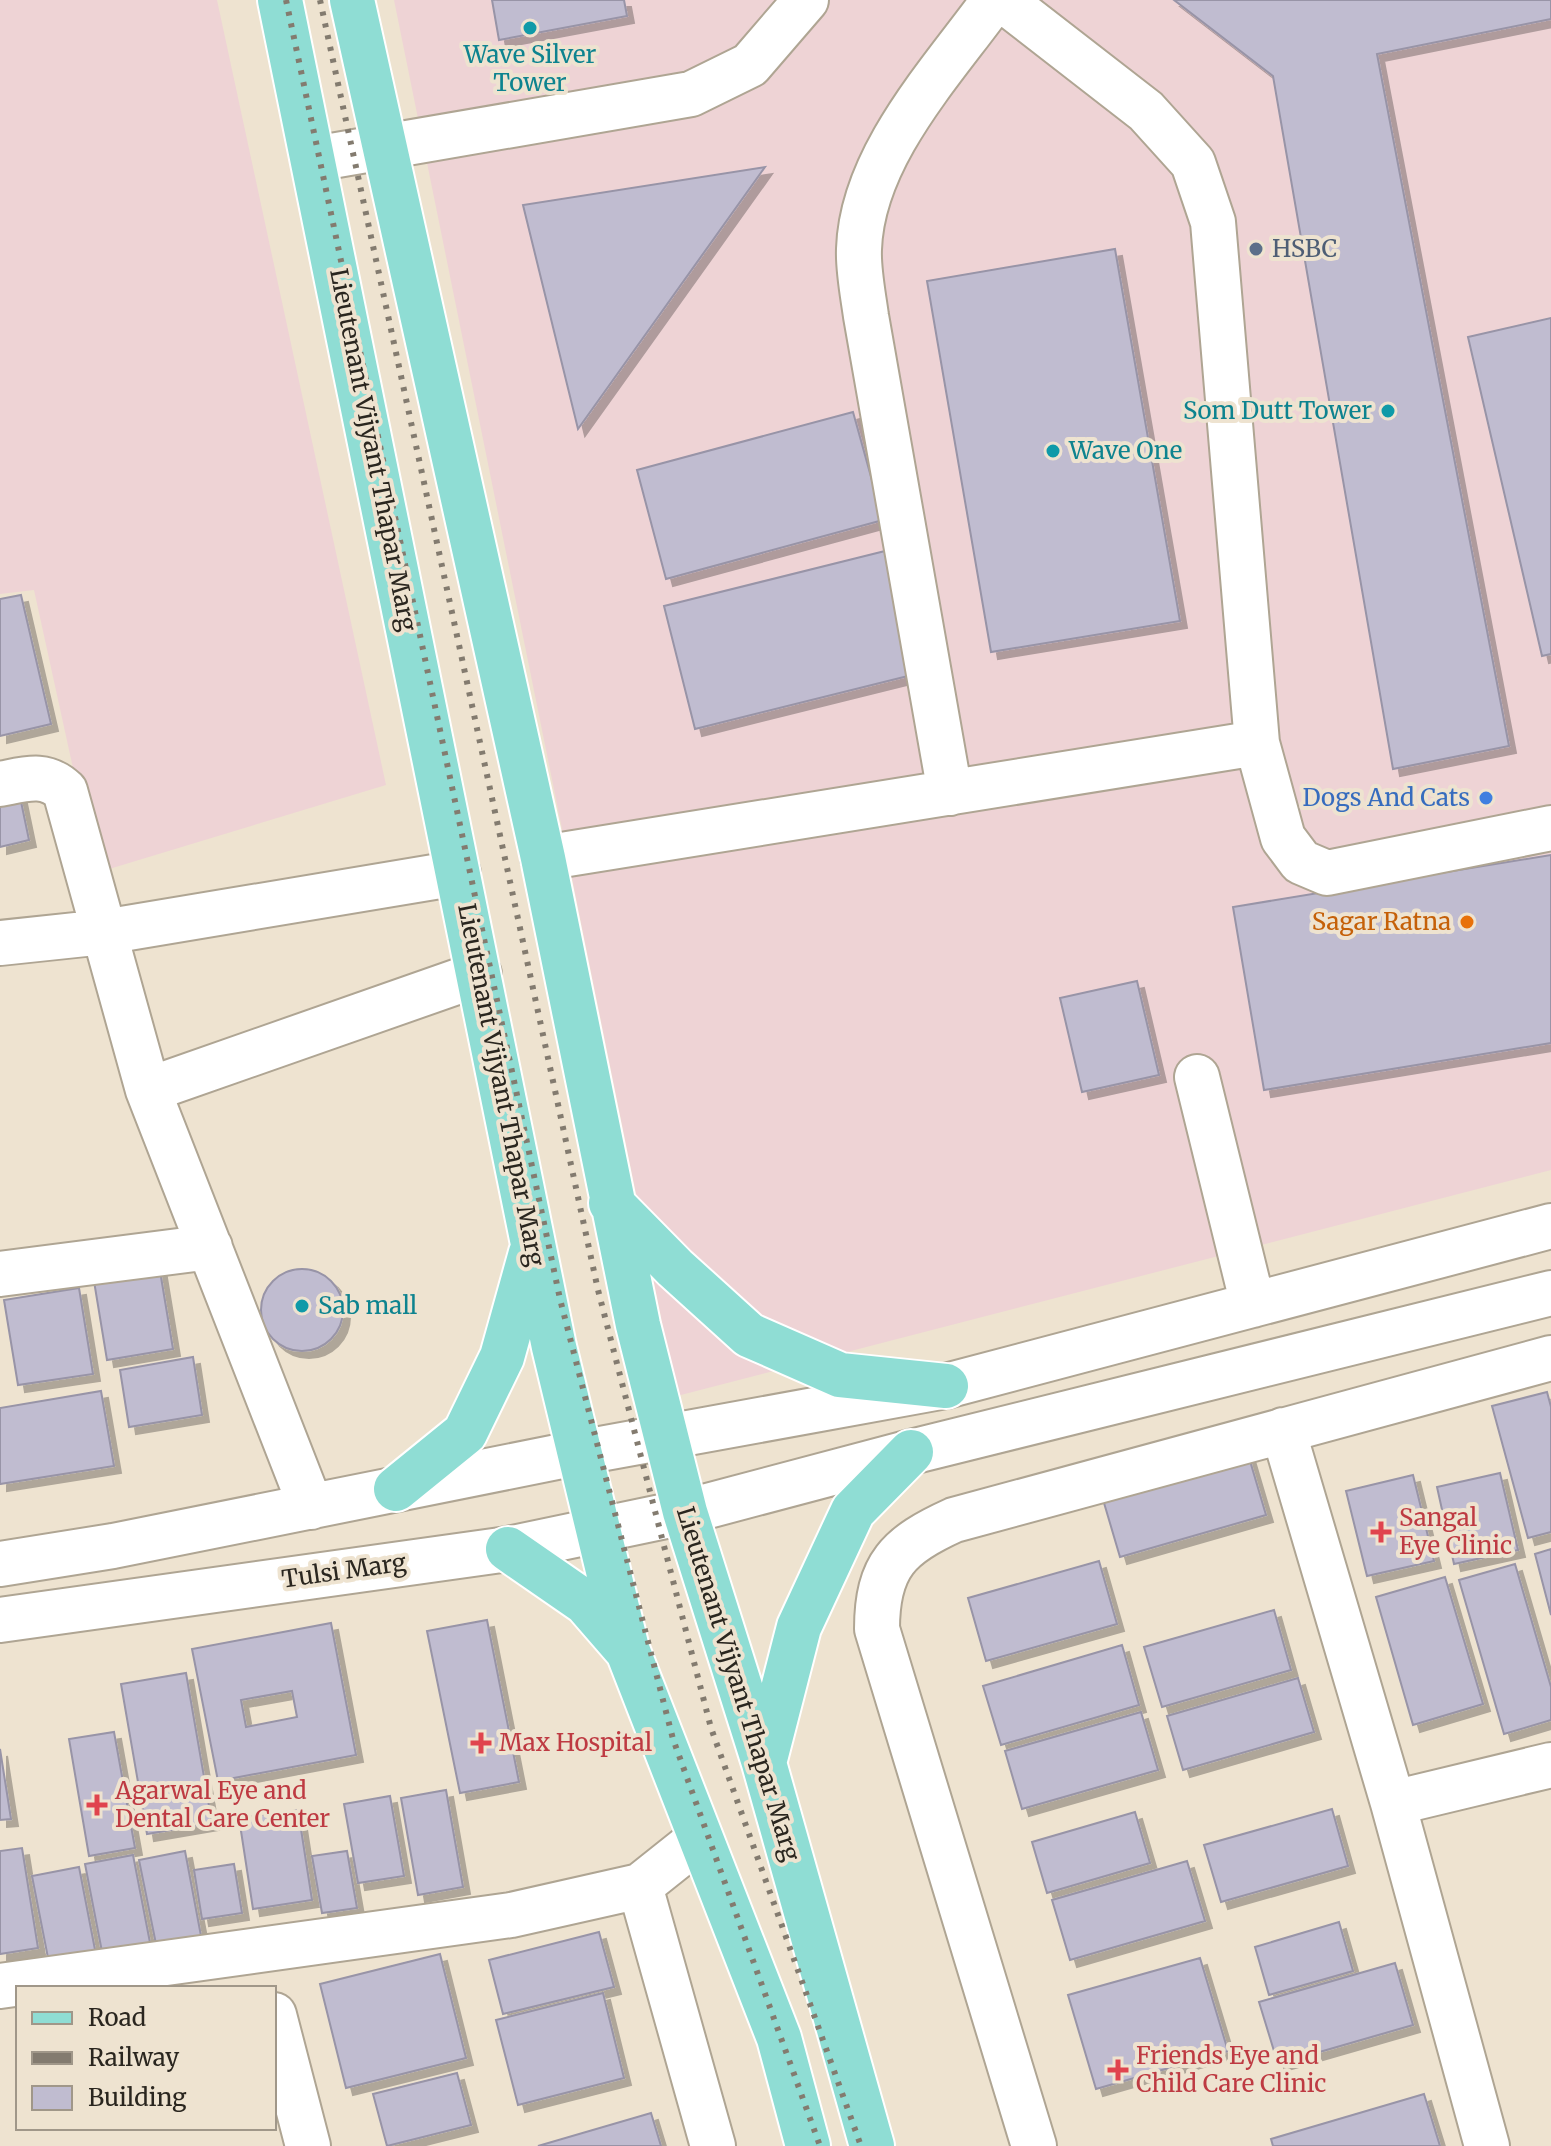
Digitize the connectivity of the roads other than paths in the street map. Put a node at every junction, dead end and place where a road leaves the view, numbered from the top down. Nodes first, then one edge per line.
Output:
1 (280, 0) edge
2 (352, 0) edge
3 (806, 0) edge
4 (994, 0) edge
5 (1003, 0) edge
6 (382, 145) junction
7 (314, 159) junction
8 (1257, 743) junction
9 (0, 784) edge
10 (950, 793) junction
11 (1551, 828) edge
12 (543, 858) junction
13 (458, 873) junction
14 (104, 932) junction
15 (0, 943) edge
16 (479, 974) junction
17 (1197, 1077) dead end
18 (148, 1090) junction
19 (611, 1203) junction
20 (1551, 1226) edge
21 (533, 1245) junction
22 (210, 1247) junction
23 (0, 1274) edge
24 (1551, 1293) edge
25 (1253, 1305) junction
26 (1551, 1358) edge
27 (946, 1386) junction
28 (1283, 1430) junction
29 (666, 1437) junction
30 (911, 1452) junction
31 (581, 1453) junction
32 (396, 1489) junction
33 (311, 1507) junction
34 (685, 1512) junction
35 (600, 1529) junction
36 (508, 1549) junction
37 (0, 1564) edge
38 (0, 1620) edge
39 (627, 1649) junction
40 (764, 1763) junction
41 (1551, 1765) edge
42 (1393, 1803) junction
43 (699, 1839) junction
44 (640, 1886) junction
45 (262, 1970) edge
46 (0, 1986) edge
47 (276, 2023) edge
48 (308, 2146) edge
49 (713, 2146) edge
50 (808, 2146) edge
51 (872, 2146) edge
52 (1034, 2146) edge
53 (1487, 2146) edge

1 - 7 main road, Lieutenant Vijyant Thapar Marg
2 - 6 main road, Lieutenant Vijyant Thapar Marg
3 - 6 street
4 - 10 street
5 - 8 street
6 - 7 street
6 - 12 main road, Lieutenant Vijyant Thapar Marg
7 - 13 main road, Lieutenant Vijyant Thapar Marg
8 - 10 street
8 - 11 street
9 - 14 street
10 - 12 street
12 - 19 main road, Lieutenant Vijyant Thapar Marg
13 - 14 street
13 - 16 main road, Lieutenant Vijyant Thapar Marg
14 - 15 street
14 - 18 street
16 - 18 street
16 - 21 main road, Lieutenant Vijyant Thapar Marg
17 - 25 street
18 - 22 street
19 - 27 main road
19 - 29 main road, Lieutenant Vijyant Thapar Marg
20 - 25 street
21 - 31 main road, Lieutenant Vijyant Thapar Marg
21 - 32 main road
22 - 23 street
22 - 33 street
24 - 30 street, Tulsi Marg
25 - 27 street
26 - 28 street
27 - 29 street
28 - 42 street
28 - 52 street
29 - 31 street
29 - 34 main road, Lieutenant Vijyant Thapar Marg
30 - 34 street, Tulsi Marg
30 - 40 main road
31 - 32 street
31 - 35 main road, Lieutenant Vijyant Thapar Marg
32 - 33 street
33 - 37 street
34 - 35 street, Tulsi Marg
34 - 40 main road, Lieutenant Vijyant Thapar Marg
35 - 36 street, Tulsi Marg
35 - 39 main road, Lieutenant Vijyant Thapar Marg
36 - 38 street, Tulsi Marg
36 - 39 main road
39 - 43 main road, Lieutenant Vijyant Thapar Marg
40 - 51 main road, Lieutenant Vijyant Thapar Marg
41 - 42 street
42 - 53 street
43 - 44 street
43 - 50 main road, Lieutenant Vijyant Thapar Marg
44 - 45 street
44 - 49 street
45 - 46 street
47 - 48 street

